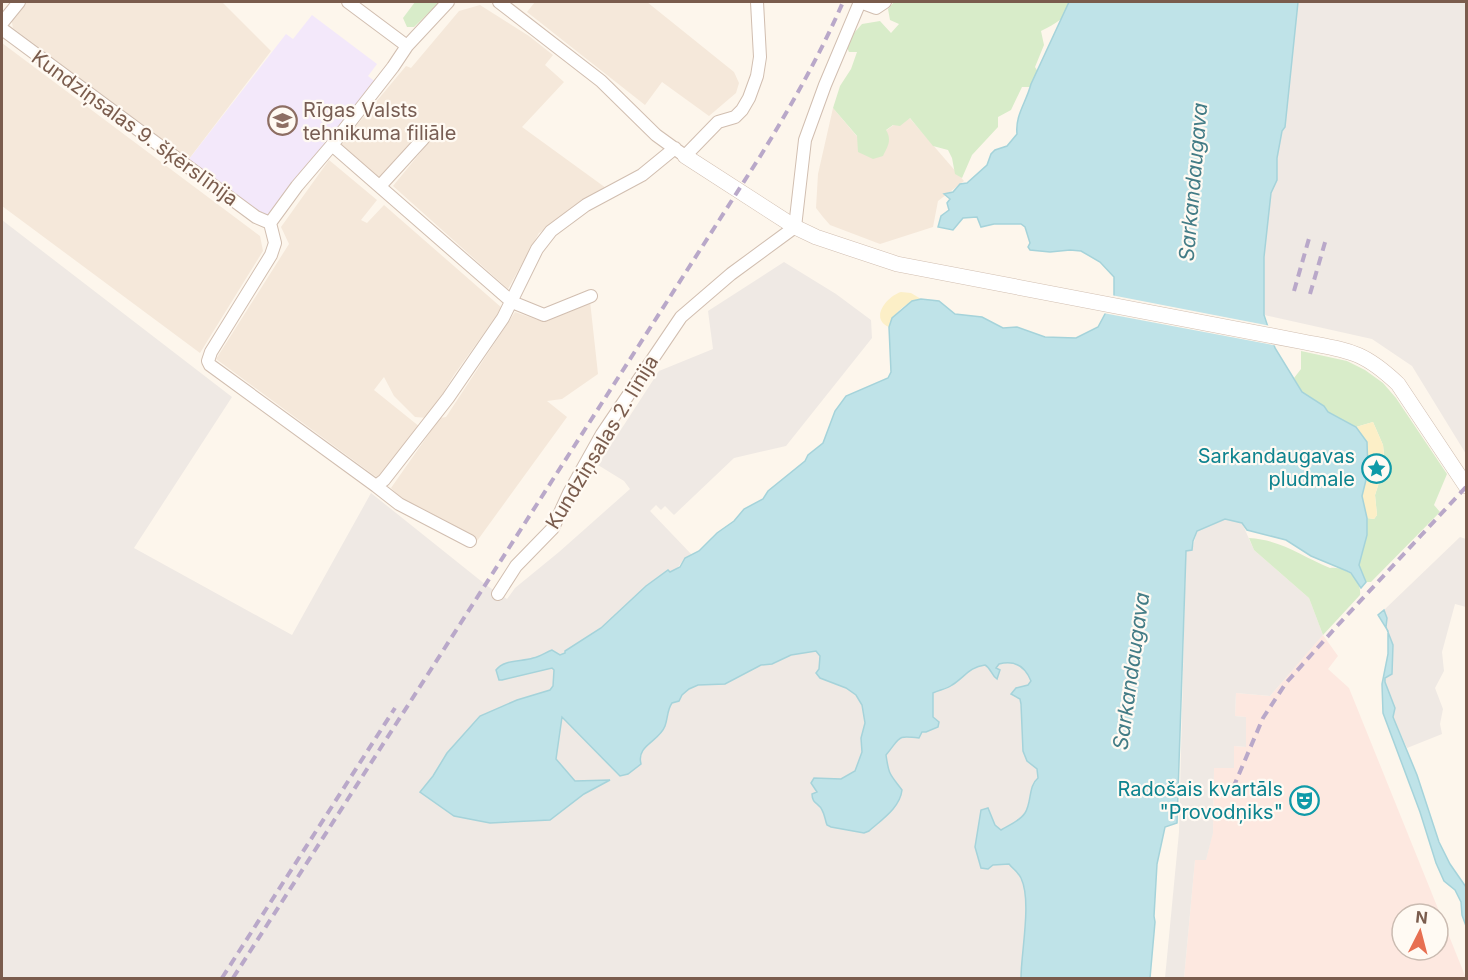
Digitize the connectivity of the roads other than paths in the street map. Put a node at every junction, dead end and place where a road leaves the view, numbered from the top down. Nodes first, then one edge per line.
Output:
1 (19, 2) edge
2 (348, 2) edge
3 (448, 2) edge
4 (499, 2) edge
5 (756, 2) edge
6 (860, 2) edge
7 (885, 2) edge
8 (515, 6) edge
9 (2, 23) edge
10 (2, 29) edge
11 (407, 46) junction
12 (423, 139) dead end
13 (332, 145) junction
14 (680, 152) junction
15 (380, 186) junction
16 (270, 223) junction
17 (795, 227) junction
18 (591, 296) dead end
19 (512, 302) junction
20 (376, 486) junction
21 (1467, 486) edge
22 (470, 541) dead end
23 (498, 594) dead end

1 - 9 street
2 - 11 street
3 - 11 street
4 - 8 street
5 - 14 street
6 - 7 street
6 - 17 street
8 - 14 street
10 - 16 street, Kundziņsalas 9. šķērslīnija
11 - 13 street
12 - 15 street
13 - 15 street
13 - 16 street
14 - 17 street
14 - 19 street
15 - 19 street
16 - 20 street
17 - 21 street
17 - 23 street, Kundziņsalas 2. līnija
18 - 19 street
19 - 20 street
20 - 22 street

